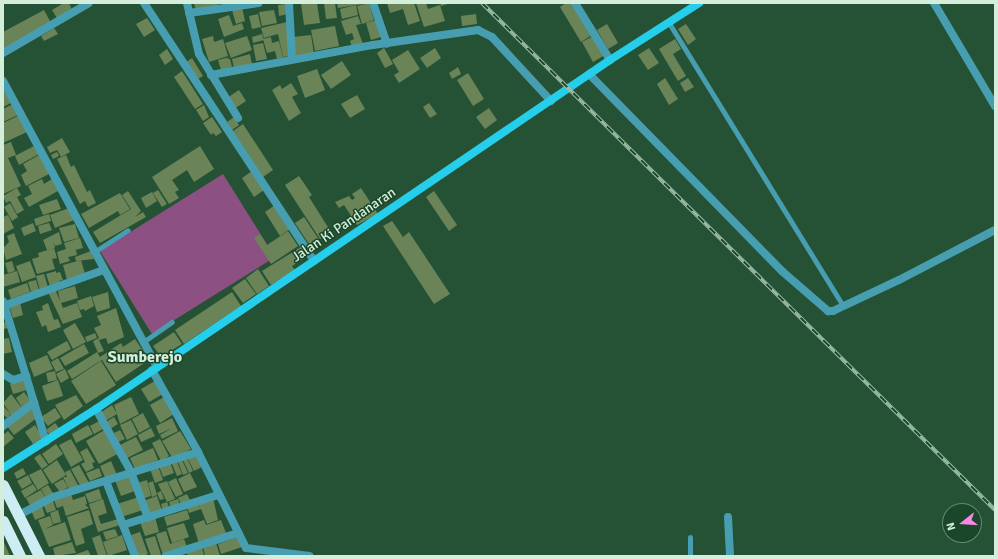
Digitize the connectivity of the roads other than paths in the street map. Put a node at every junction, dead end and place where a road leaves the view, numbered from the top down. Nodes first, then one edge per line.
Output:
1 (89, 3) edge
2 (144, 3) edge
3 (187, 3) edge
4 (258, 3) edge
5 (289, 3) edge
6 (373, 3) edge
7 (575, 3) edge
8 (698, 3) edge
9 (934, 3) edge
10 (189, 14) junction
11 (669, 22) junction
12 (387, 44) junction
13 (3, 53) edge
14 (292, 59) junction
15 (610, 60) junction
16 (590, 74) junction
17 (211, 75) junction
18 (3, 81) edge
19 (551, 101) junction
20 (995, 106) edge
21 (238, 118) dead end
22 (128, 230) dead end
23 (995, 230) edge
24 (94, 252) junction
25 (314, 261) junction
26 (104, 270) junction
27 (4, 304) edge
28 (843, 306) junction
29 (172, 322) dead end
30 (143, 342) junction
31 (154, 368) junction
32 (3, 374) edge
33 (26, 376) junction
34 (34, 402) junction
35 (96, 409) junction
36 (3, 426) edge
37 (46, 442) junction
38 (198, 452) junction
39 (3, 468) edge
40 (131, 472) junction
41 (106, 481) junction
42 (3, 485) edge
43 (218, 494) junction
44 (19, 515) junction
45 (728, 517) dead end
46 (148, 518) junction
47 (3, 521) edge
48 (123, 525) junction
49 (238, 533) junction
50 (690, 537) dead end
51 (247, 552) edge
52 (20, 556) edge
53 (39, 556) edge
54 (135, 556) edge
55 (166, 556) edge
56 (310, 556) edge
57 (690, 556) edge
58 (730, 556) edge

1 - 13 street
2 - 25 street
3 - 10 street
4 - 10 street
5 - 14 street
6 - 12 street
7 - 15 street
8 - 11 main road, Jalan Ki Pandanaran
9 - 20 street
10 - 17 street
11 - 15 main road, Jalan Ki Pandanaran
11 - 28 lane
12 - 14 street
12 - 19 street
14 - 17 street
15 - 16 main road, Jalan Ki Pandanaran
16 - 19 main road, Jalan Ki Pandanaran
16 - 28 street
17 - 21 street
18 - 24 street
19 - 25 main road, Jalan Ki Pandanaran
22 - 24 lane
23 - 28 street
24 - 26 street
25 - 31 main road, Jalan Ki Pandanaran
26 - 27 street
26 - 30 street
27 - 33 street
29 - 30 lane
30 - 31 street
31 - 35 main road, Jalan Ki Pandanaran
31 - 38 street
32 - 33 street
33 - 34 street
34 - 36 street
34 - 37 street
35 - 37 main road, Jalan Ki Pandanaran
35 - 40 street
37 - 39 main road, Jalan Ki Pandanaran
38 - 40 street
38 - 43 street
40 - 41 street
40 - 46 street
41 - 44 street
41 - 48 street
42 - 44 highway
43 - 46 street
43 - 49 street
44 - 53 highway
45 - 58 street
46 - 48 street
47 - 52 highway
48 - 54 street
49 - 51 street
49 - 55 street
50 - 57 lane
51 - 56 street

